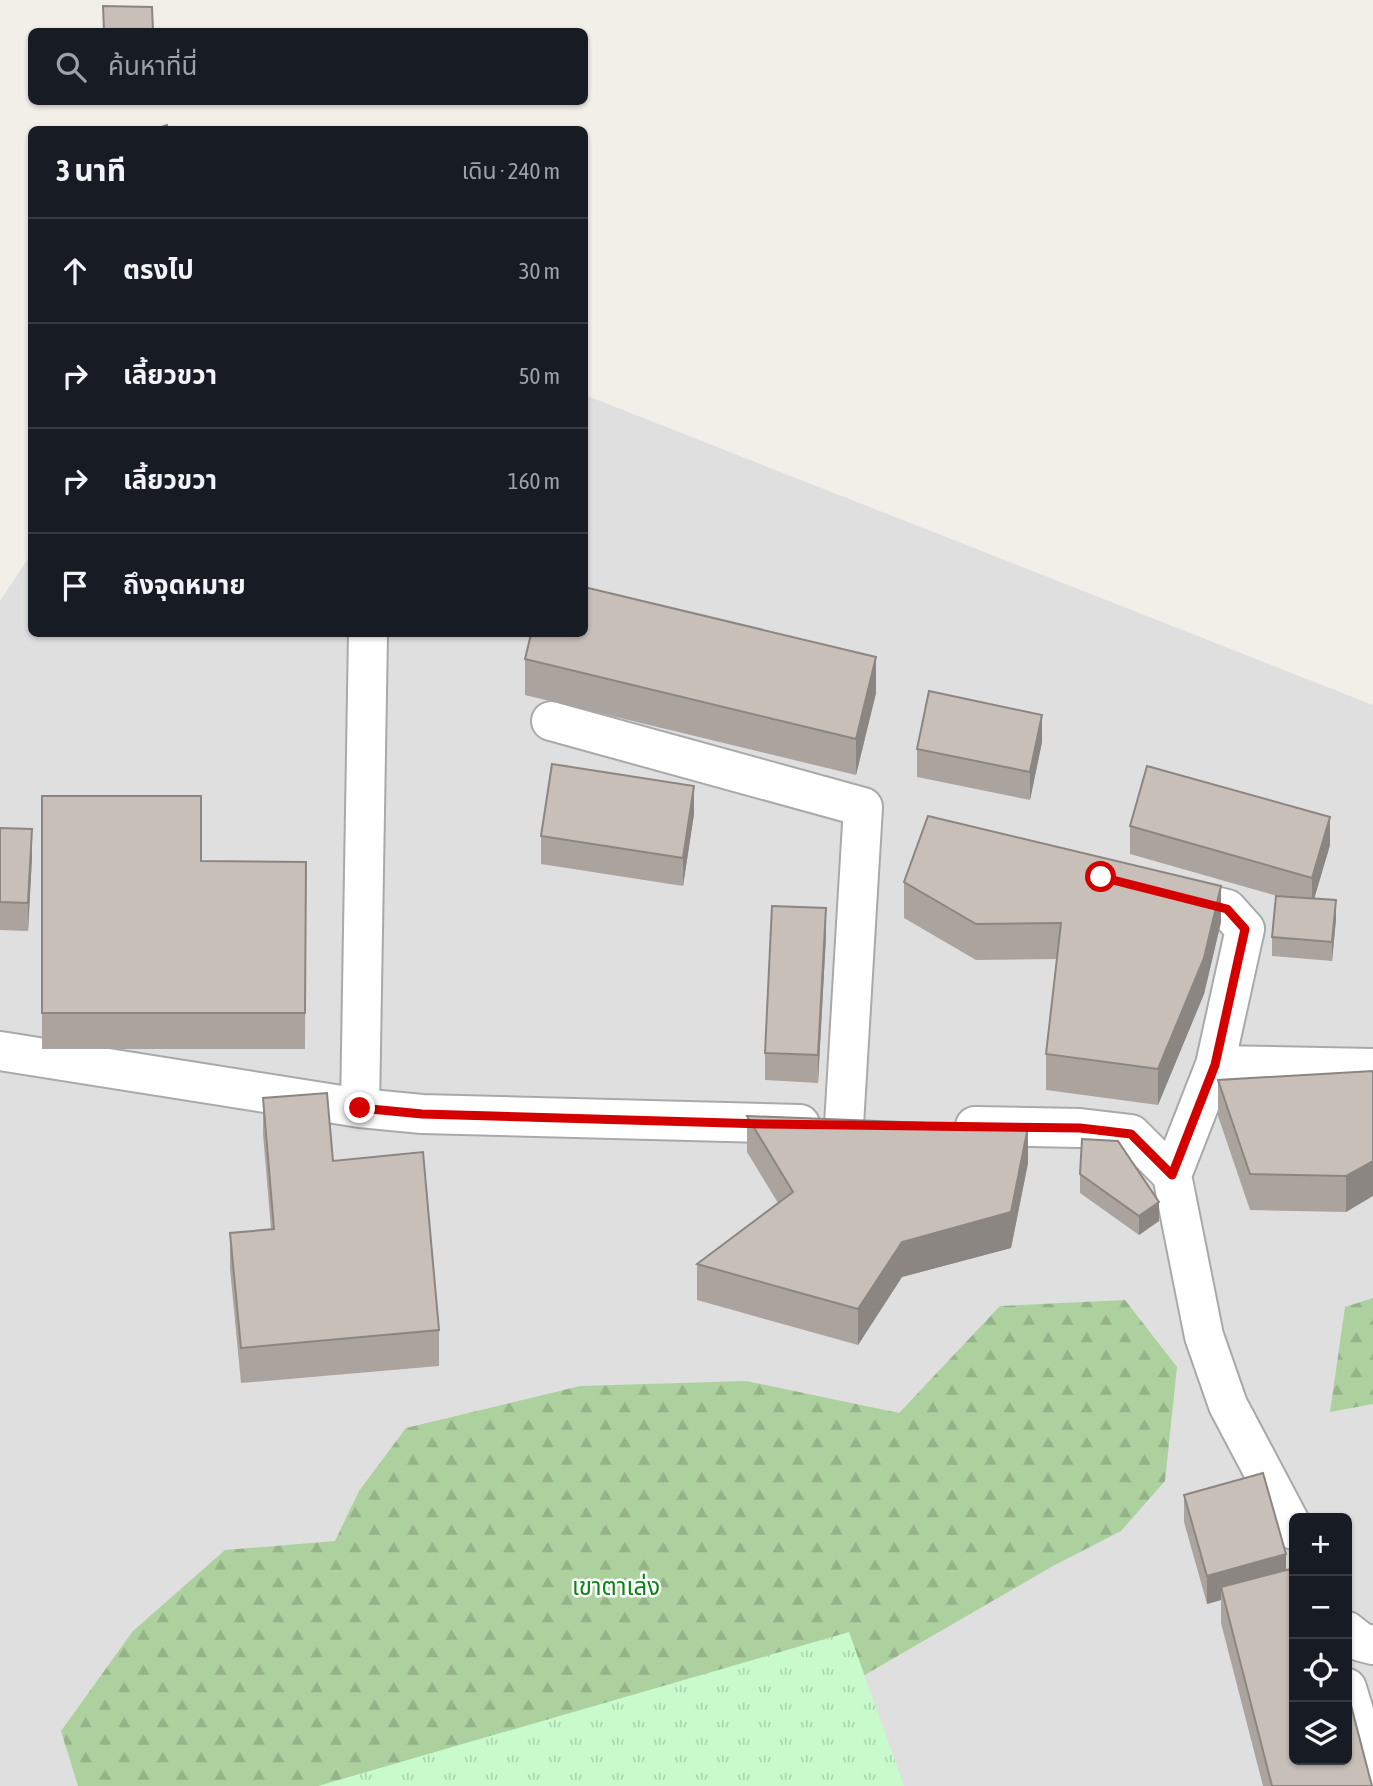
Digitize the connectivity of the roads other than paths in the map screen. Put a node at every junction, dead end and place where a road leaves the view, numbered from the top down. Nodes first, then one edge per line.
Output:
1 (368, 637) edge
2 (551, 721) dead end
3 (1139, 887) edge
4 (0, 1051) edge
5 (1215, 1065) junction
6 (1373, 1068) edge
7 (360, 1108) junction
8 (844, 1125) junction
9 (885, 1125) edge
10 (941, 1126) edge
11 (1172, 1175) junction
12 (1289, 1521) edge
13 (1351, 1702) edge
14 (1373, 1774) edge

1 - 7 street
2 - 8 street
3 - 5 street
4 - 7 street
5 - 6 street
5 - 11 street
7 - 8 street
8 - 9 street
10 - 11 street
11 - 12 street
13 - 14 street

